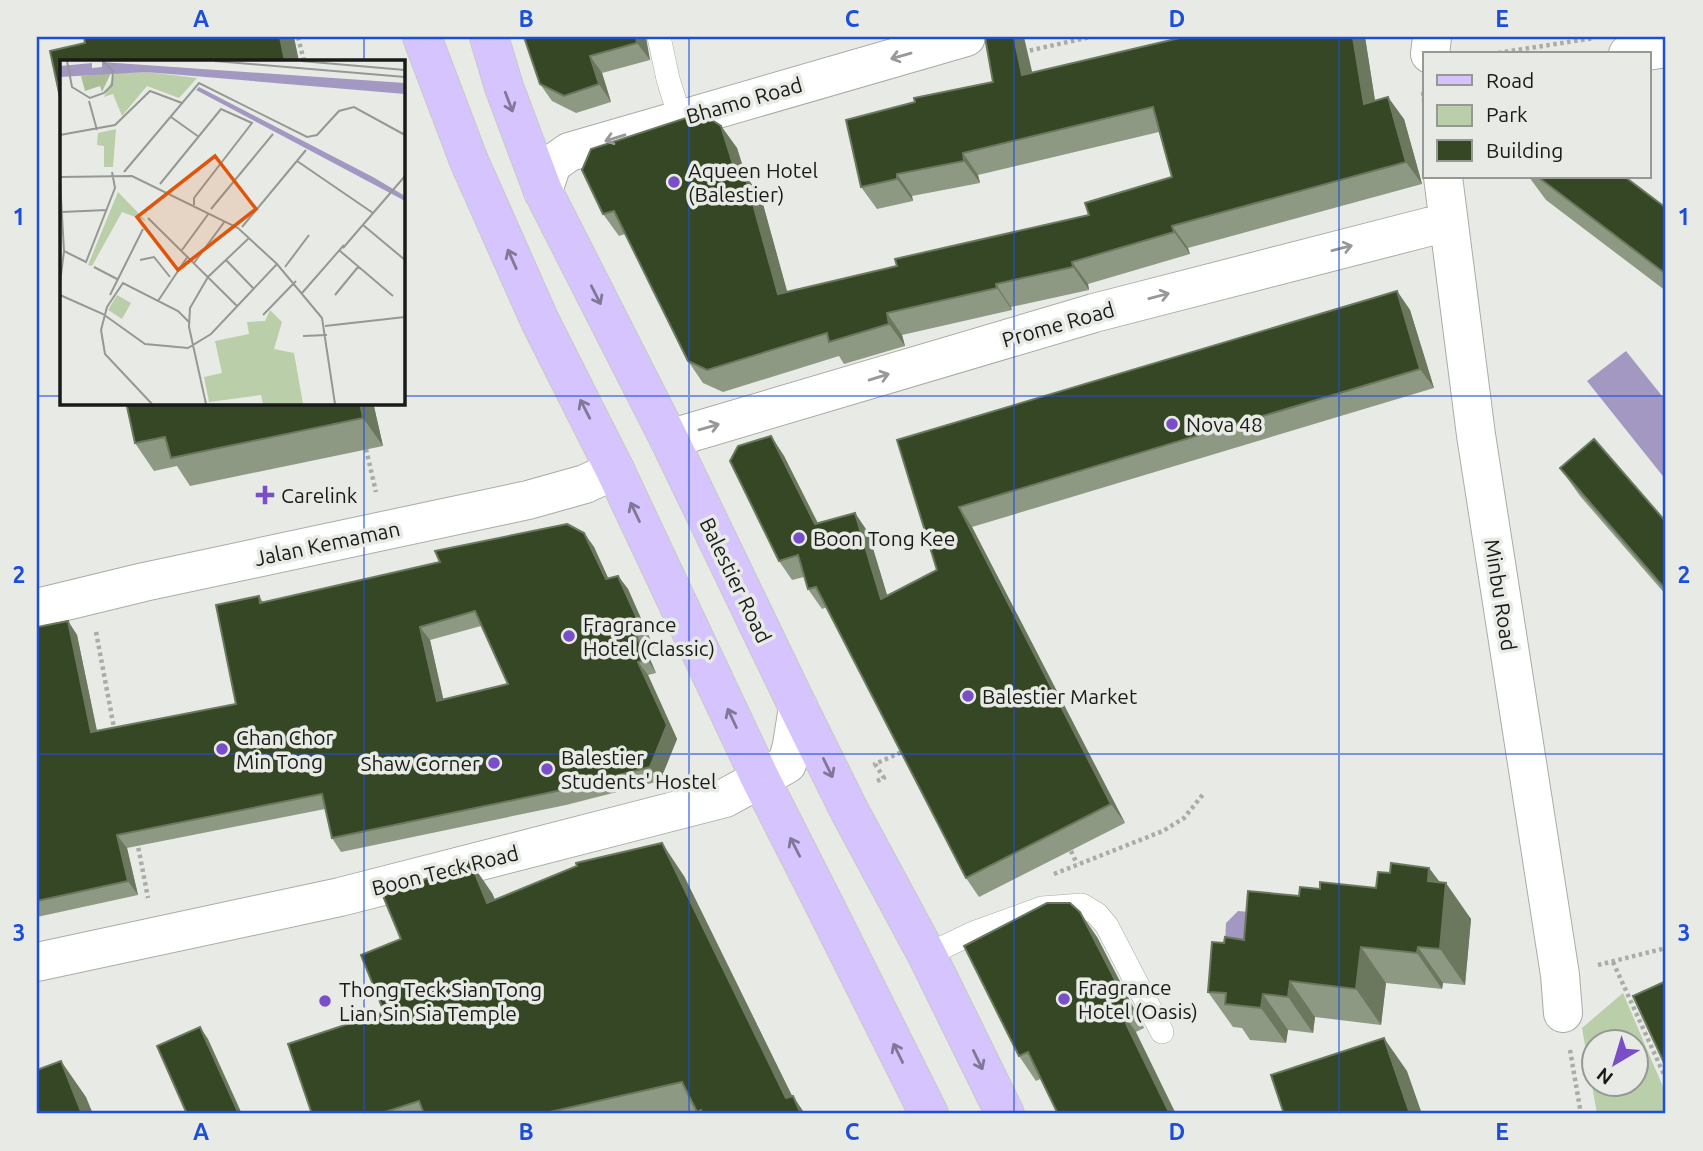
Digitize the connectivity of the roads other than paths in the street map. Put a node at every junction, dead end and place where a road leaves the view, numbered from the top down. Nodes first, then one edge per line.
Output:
1 (422, 37) edge
2 (489, 37) edge
3 (659, 37) edge
4 (966, 37) edge
5 (1666, 48) edge
6 (1641, 52) edge
7 (680, 118) junction
8 (1443, 178) edge
9 (543, 191) junction
10 (1449, 223) junction
11 (669, 439) junction
12 (615, 470) junction
13 (37, 608) edge
14 (798, 707) junction
15 (761, 780) junction
16 (927, 955) junction
17 (37, 962) edge
18 (1563, 1013) road end
19 (1162, 1032) dead end
20 (929, 1114) edge
21 (1005, 1114) edge

12 -> 1 main road
2 -> 9 main road, Balestier Road
3 - 7 lane
4 -> 7 street, Bhamo Road
5 - 6 street
7 -> 9 street, Bhamo Road
8 - 10 street, Minbu Road
9 -> 11 main road, Balestier Road
11 -> 10 street, Prome Road
10 - 18 street, Minbu Road
11 - 14 main road, Balestier Road
12 - 13 street, Jalan Kemaman
15 -> 12 main road
14 - 15 street, Boon Teck Road
14 -> 16 main road, Balestier Road
15 - 17 street, Boon Teck Road
20 -> 15 main road
16 - 19 lane
16 -> 21 main road, Balestier Road

